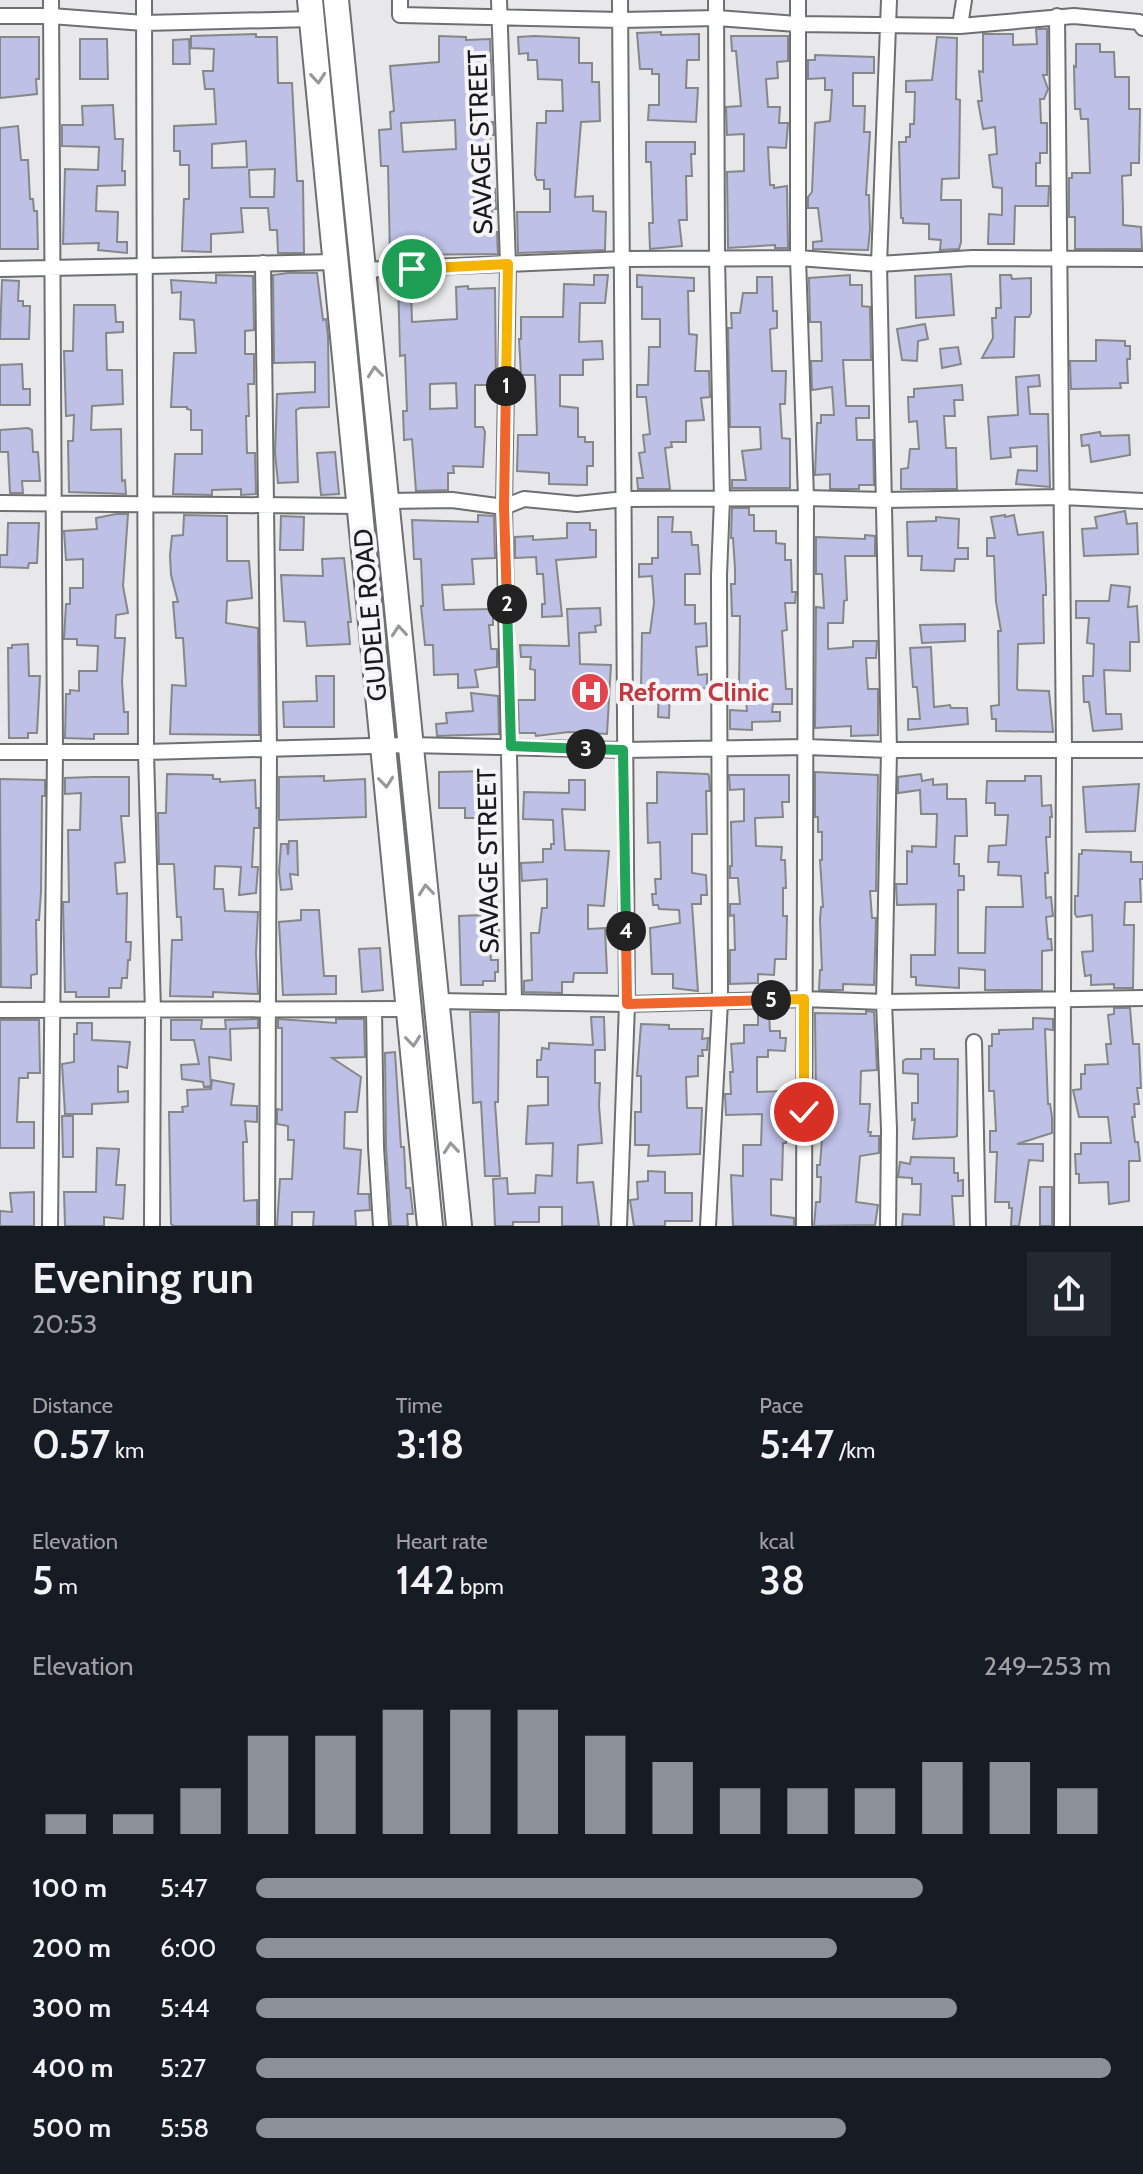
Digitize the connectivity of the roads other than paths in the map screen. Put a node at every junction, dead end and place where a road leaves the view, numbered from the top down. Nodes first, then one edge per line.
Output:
1 (51, 0) edge
2 (144, 0) edge
3 (336, 0) edge
4 (400, 0) edge
5 (499, 0) edge
6 (620, 0) edge
7 (716, 0) edge
8 (798, 0) edge
9 (889, 0) edge
10 (964, 0) edge
11 (311, 10) edge
12 (0, 16) edge
13 (51, 16) junction
14 (499, 16) junction
15 (1057, 16) junction
16 (717, 18) junction
17 (621, 20) junction
18 (144, 23) junction
19 (797, 24) junction
20 (1142, 24) edge
21 (889, 25) junction
22 (960, 26) junction
23 (717, 258) junction
24 (798, 258) junction
25 (624, 259) junction
26 (1143, 259) edge
27 (1060, 260) junction
28 (336, 262) junction
29 (263, 263) junction
30 (508, 264) junction
31 (879, 264) junction
32 (144, 266) junction
33 (53, 268) junction
34 (0, 269) edge
35 (362, 270) junction
36 (1063, 497) junction
37 (806, 498) junction
38 (625, 499) junction
39 (722, 499) junction
40 (884, 500) junction
41 (388, 501) junction
42 (1143, 501) edge
43 (0, 503) edge
44 (54, 503) junction
45 (145, 503) junction
46 (266, 505) junction
47 (361, 506) junction
48 (504, 507) junction
49 (409, 745) junction
50 (511, 746) junction
51 (382, 747) junction
52 (720, 747) junction
53 (806, 747) junction
54 (269, 749) junction
55 (623, 750) junction
56 (889, 750) junction
57 (1064, 750) junction
58 (1143, 750) edge
59 (0, 752) edge
60 (146, 752) junction
61 (55, 753) junction
62 (1143, 998) edge
63 (804, 999) junction
64 (1065, 1000) junction
65 (438, 1001) junction
66 (514, 1001) junction
67 (720, 1002) junction
68 (884, 1002) junction
69 (627, 1004) junction
70 (53, 1009) junction
71 (268, 1009) junction
72 (374, 1009) junction
73 (409, 1009) junction
74 (0, 1010) edge
75 (153, 1012) junction
76 (974, 1042) dead end
77 (50, 1226) edge
78 (152, 1226) edge
79 (267, 1226) edge
80 (381, 1226) edge
81 (430, 1226) edge
82 (459, 1226) edge
83 (619, 1226) edge
84 (708, 1226) edge
85 (804, 1226) edge
86 (888, 1226) edge
87 (978, 1226) edge
88 (1062, 1226) edge

1 - 13 street
2 - 18 street
3 - 35 highway, GUDELE ROAD
4 - 14 street
5 - 14 street, SAVAGE STREET
6 - 17 street
7 - 16 street
8 - 19 street
9 - 21 street
10 - 22 street
11 - 18 street
11 -> 28 highway, GUDELE ROAD
12 - 13 street
13 - 18 street
13 - 33 street
14 - 17 street
14 - 30 street, SAVAGE STREET
15 - 20 street
15 - 22 street
15 - 27 street
16 - 17 street
16 - 19 street
16 - 23 street
17 - 25 street
18 - 32 street
19 - 21 street
19 - 24 street
21 - 22 street
21 - 31 street
23 - 24 street
23 - 25 street
23 - 39 street
24 - 31 street
24 - 37 street
25 - 30 street
25 - 38 street
26 - 27 street
27 - 31 street
27 - 36 street
28 - 29 street
28 - 47 highway, GUDELE ROAD
29 - 32 street
29 - 46 street
30 - 35 street
30 - 48 street, SAVAGE STREET
31 - 40 street
32 - 33 street
32 - 45 street
33 - 34 street
33 - 44 street
41 -> 35 highway, GUDELE ROAD
36 - 40 street
36 - 42 street
36 - 57 street
37 - 39 street
37 - 40 street
37 - 53 street
38 - 39 street
38 - 48 street
38 - 55 street
39 - 52 street
40 - 56 street
41 - 48 street
49 -> 41 highway, GUDELE ROAD
43 - 44 street
44 - 45 street
44 - 61 street
45 - 46 street
45 - 60 street
46 - 47 street
46 - 54 street
47 - 51 highway, GUDELE ROAD
48 - 50 street, SAVAGE STREET
49 - 50 street
49 - 51 street
65 -> 49 highway, GUDELE ROAD
50 - 55 street
50 - 66 street, SAVAGE STREET
51 - 54 street
51 -> 73 highway, GUDELE ROAD
52 - 53 street
52 - 55 street
52 - 67 street
53 - 56 street
53 - 63 street
54 - 60 street
54 - 71 street
55 - 69 street
56 - 57 street
56 - 68 street
57 - 58 street
57 - 64 street
59 - 61 street
60 - 61 street
60 - 75 street
61 - 70 street
62 - 64 street
63 - 67 street
63 - 68 street
63 - 85 street
64 - 68 street
64 - 88 street
65 - 66 street
82 -> 65 highway, GUDELE ROAD
66 - 69 street
67 - 69 street
67 - 84 street
68 - 86 street
69 - 83 street
70 - 74 street
70 - 75 street
70 - 77 street
71 - 72 street
71 - 75 street
71 - 79 street
72 - 73 street
72 - 80 street
73 -> 81 highway, GUDELE ROAD
75 - 78 street
76 - 87 street

